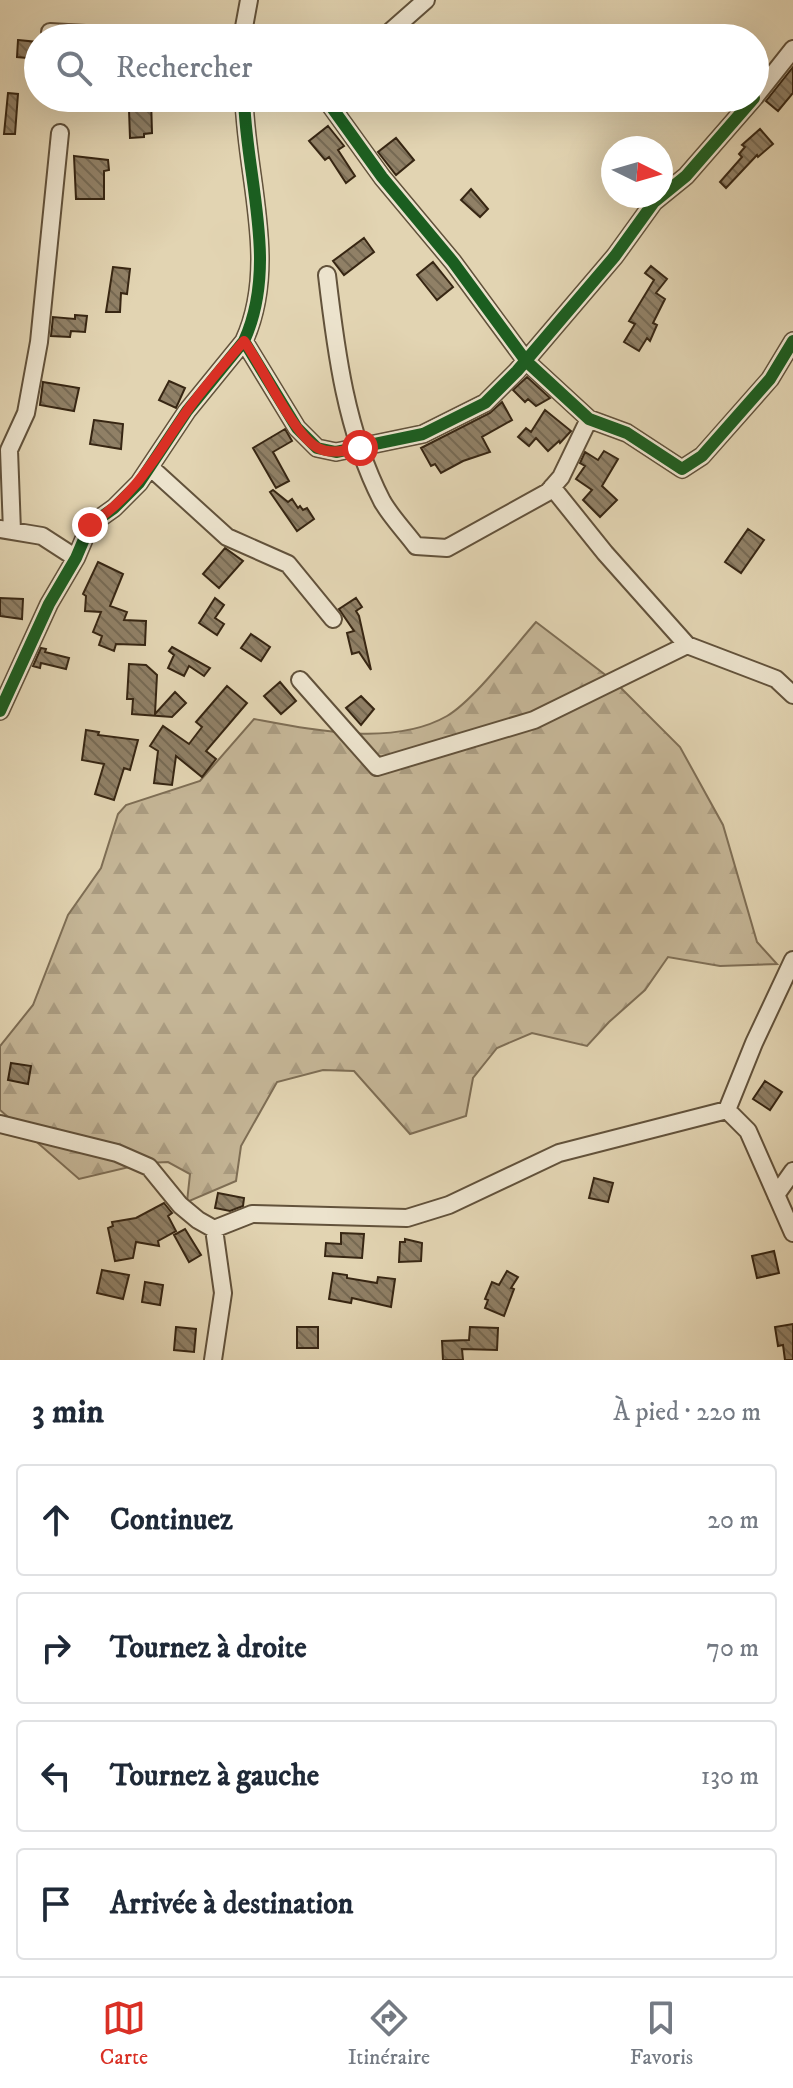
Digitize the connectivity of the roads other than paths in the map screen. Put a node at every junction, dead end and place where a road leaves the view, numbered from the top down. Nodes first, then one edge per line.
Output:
1 (249, 0) edge
2 (426, 0) edge
3 (245, 24) edge
4 (399, 24) edge
5 (793, 49) edge
6 (769, 80) edge
7 (244, 112) edge
8 (335, 112) edge
9 (743, 112) edge
10 (60, 133) dead end
11 (327, 275) dead end
12 (244, 341) junction
13 (793, 341) edge
14 (526, 361) junction
15 (589, 419) junction
16 (360, 448) junction
17 (150, 467) junction
18 (552, 487) junction
19 (6, 530) edge
20 (76, 558) junction
21 (333, 619) dead end
22 (687, 645) junction
23 (300, 680) dead end
24 (793, 695) edge
25 (0, 711) edge
26 (793, 960) edge
27 (727, 1110) junction
28 (0, 1124) edge
29 (793, 1171) edge
30 (776, 1195) junction
31 (214, 1229) junction
32 (793, 1233) edge
33 (213, 1360) edge

1 - 3 street
2 - 4 street
5 - 6 street
7 - 12 street
8 - 14 street
9 - 14 street
10 - 19 street
11 - 16 street
12 - 16 street
12 - 17 street
13 - 15 street
14 - 15 street
14 - 16 street
15 - 18 street
16 - 18 street
17 - 20 street
17 - 21 street
18 - 22 street
19 - 20 street
20 - 25 street
22 - 23 street
22 - 24 street
26 - 27 street
27 - 30 street
27 - 31 street
28 - 31 street
29 - 30 street
30 - 32 street
31 - 33 street

